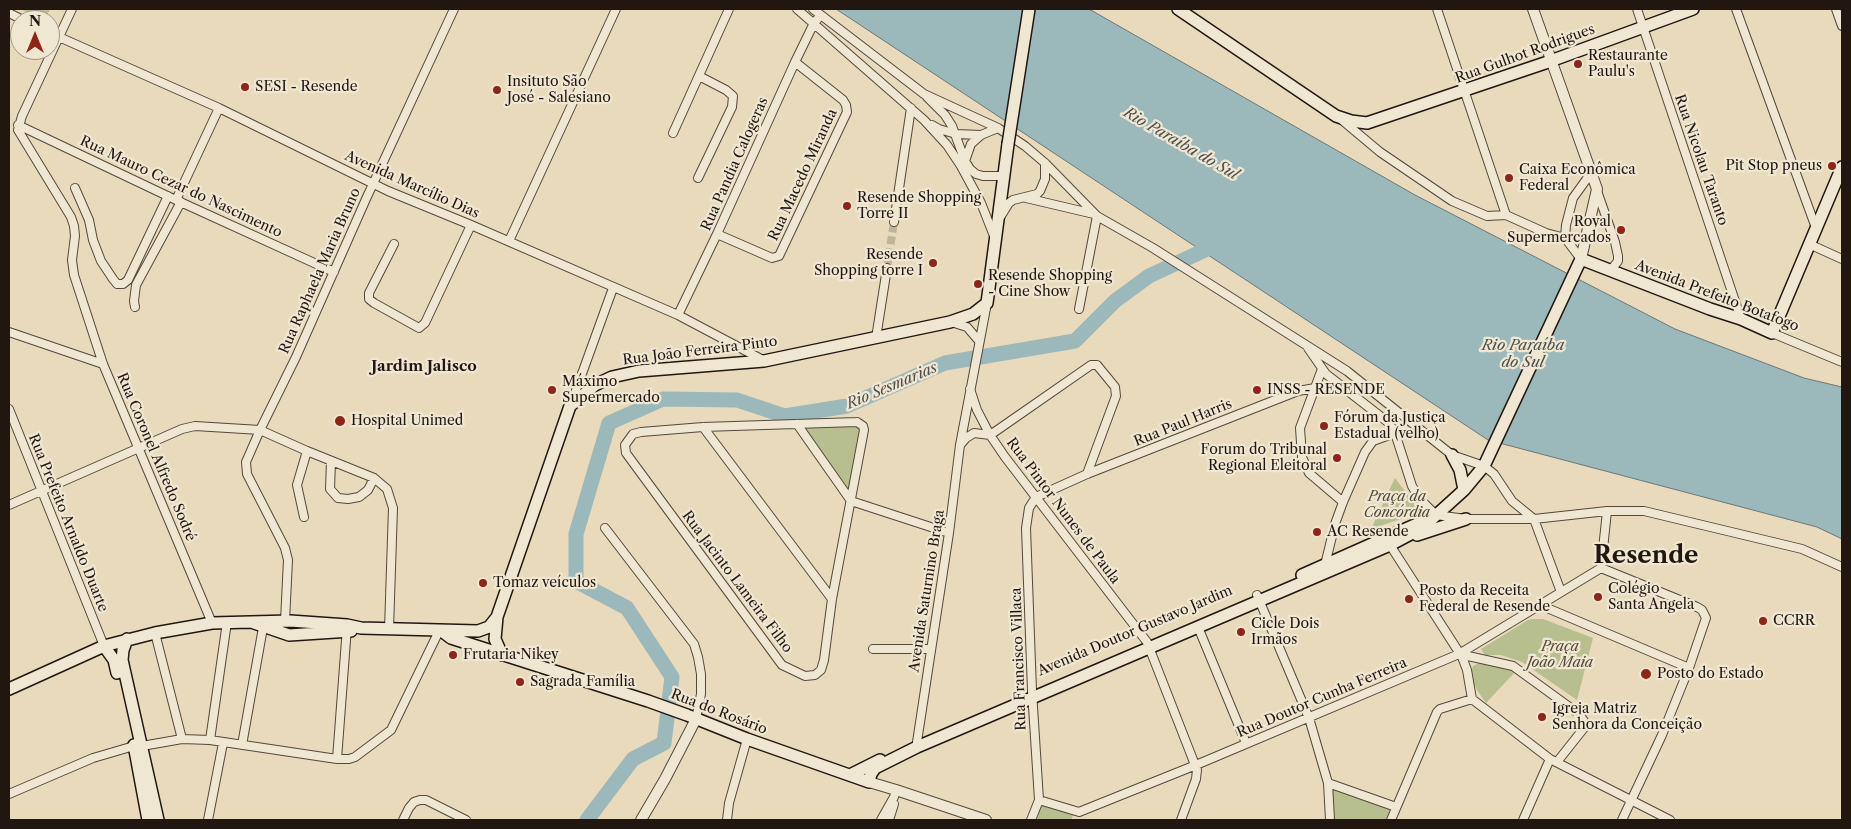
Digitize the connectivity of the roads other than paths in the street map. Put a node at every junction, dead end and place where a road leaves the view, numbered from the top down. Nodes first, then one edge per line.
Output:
1 (72, 9) edge
2 (454, 9) edge
3 (616, 9) edge
4 (729, 9) edge
5 (797, 9) edge
6 (813, 9) edge
7 (1029, 9) edge
8 (1178, 9) edge
9 (1437, 9) edge
10 (1533, 9) edge
11 (1637, 9) edge
12 (1692, 9) edge
13 (1736, 9) edge
14 (1836, 9) edge
15 (821, 15) junction
16 (814, 23) junction
17 (1842, 26) edge
18 (1644, 27) junction
19 (60, 35) edge
20 (60, 37) edge
21 (48, 60) edge
22 (1551, 61) junction
23 (795, 62) junction
24 (699, 76) junction
25 (1465, 91) junction
26 (924, 94) junction
27 (219, 108) junction
28 (911, 108) junction
29 (1336, 116) junction
30 (924, 120) junction
31 (18, 125) junction
32 (998, 128) junction
33 (672, 133) dead end
34 (956, 134) junction
35 (981, 135) junction
36 (965, 161) junction
37 (1045, 163) junction
38 (1842, 166) edge
39 (1591, 173) junction
40 (1004, 176) junction
41 (698, 178) dead end
42 (374, 183) junction
43 (75, 188) dead end
44 (1597, 189) junction
45 (168, 196) junction
46 (1023, 197) junction
47 (178, 201) junction
48 (1096, 215) junction
49 (1506, 215) junction
50 (894, 222) tunnel mouth
51 (997, 224) junction
52 (471, 225) junction
53 (1816, 228) junction
54 (717, 234) junction
55 (1565, 238) junction
56 (996, 239) junction
57 (509, 241) junction
58 (394, 244) dead end
59 (1809, 244) junction
60 (1842, 258) edge
61 (1581, 259) junction
62 (887, 268) tunnel mouth
63 (1611, 270) junction
64 (334, 272) junction
65 (612, 288) junction
66 (987, 303) junction
67 (135, 307) dead end
68 (1079, 309) dead end
69 (678, 315) junction
70 (1741, 319) junction
71 (950, 322) junction
72 (9, 332) edge
73 (1772, 333) junction
74 (876, 338) junction
75 (978, 345) junction
76 (1307, 346) junction
77 (764, 361) junction
78 (1842, 362) edge
79 (103, 364) junction
80 (1322, 369) junction
81 (1347, 371) junction
82 (1336, 382) junction
83 (970, 386) junction
84 (1315, 388) junction
85 (1343, 388) junction
86 (570, 406) junction
87 (9, 409) edge
88 (798, 424) junction
89 (704, 427) junction
90 (260, 430) junction
91 (1395, 433) junction
92 (990, 435) junction
93 (960, 445) junction
94 (138, 447) junction
95 (307, 451) junction
96 (1452, 455) junction
97 (332, 461) junction
98 (1484, 466) junction
99 (1087, 474) junction
100 (374, 478) junction
101 (1464, 490) junction
102 (42, 491) junction
103 (1036, 497) junction
104 (851, 501) junction
105 (1343, 502) junction
106 (9, 505) edge
107 (1607, 511) junction
108 (1434, 516) junction
109 (304, 517) dead end
110 (1466, 519) junction
111 (1534, 519) junction
112 (605, 528) dead end
113 (949, 533) junction
114 (1406, 538) junction
115 (1390, 545) junction
116 (1842, 567) edge
117 (1601, 568) junction
118 (1326, 569) junction
119 (1560, 592) junction
120 (1259, 598) junction
121 (832, 599) junction
122 (1540, 604) junction
123 (497, 617) junction
124 (288, 621) junction
125 (227, 622) junction
126 (212, 623) junction
127 (263, 624) junction
128 (1198, 627) junction
129 (348, 628) junction
130 (388, 629) junction
131 (441, 631) junction
132 (155, 633) junction
133 (289, 635) junction
134 (127, 639) junction
135 (1149, 645) junction
136 (104, 646) junction
137 (872, 649) dead end
138 (931, 649) junction
139 (1459, 654) junction
140 (502, 655) junction
141 (1689, 668) junction
142 (9, 688) edge
143 (1032, 695) junction
144 (1472, 699) junction
145 (692, 717) junction
146 (1309, 718) junction
147 (747, 739) junction
148 (182, 740) junction
149 (210, 740) junction
150 (223, 743) junction
151 (1246, 743) junction
152 (917, 744) junction
153 (242, 745) junction
154 (138, 746) junction
155 (337, 759) junction
156 (1554, 761) junction
157 (1196, 765) junction
158 (850, 775) junction
159 (869, 782) junction
160 (1328, 783) junction
161 (895, 793) junction
162 (9, 794) edge
163 (1039, 800) junction
164 (1632, 800) junction
165 (1396, 807) junction
166 (1077, 816) edge
167 (148, 820) edge
168 (158, 820) edge
169 (208, 820) edge
170 (403, 820) edge
171 (466, 820) edge
172 (641, 820) edge
173 (727, 820) edge
174 (881, 820) edge
175 (889, 820) edge
176 (986, 820) edge
177 (1031, 820) edge
178 (1181, 820) edge
179 (1330, 820) edge
180 (1391, 820) edge
181 (1523, 820) edge
182 (1622, 820) edge
183 (1670, 820) edge

1 - 19 street
2 - 42 street, Rua Raphaela Maria Bruno
3 - 57 street
4 - 24 street
5 - 16 street
6 - 15 street
7 - 40 main road, bridge
8 - 29 main road
9 - 25 street
10 - 22 street
11 - 18 street, Rua Nicolau Taranto
12 - 18 main road, Rua Gulhot Rodrigues
13 - 53 street
14 - 17 street
15 - 16 street, Rua Pandia Calogeras
15 - 26 street
16 - 23 street, Rua Pandia Calogeras
16 - 28 street
18 - 22 main road, Rua Gulhot Rodrigues
18 - 70 street, Rua Nicolau Taranto
20 - 27 street, Avenida Marcílio Dias
21 - 31 street
22 - 25 main road, Rua Gulhot Rodrigues
22 - 39 street
23 - 54 street, Rua Pandia Calogeras
23 - 54 street, Rua Macedo Miranda
24 - 33 street
24 - 41 street
25 - 29 main road, Rua Gulhot Rodrigues
25 - 49 street
26 - 32 street
26 - 34 street
27 - 42 street, Avenida Marcílio Dias
27 - 47 street
28 - 30 street
28 - 50 street
29 - 49 street
30 - 34 street
30 - 56 street
31 - 45 street, Rua Mauro Cezar do Nascimento
31 - 79 street
32 - 35 street
32 - 37 street
34 - 35 street
34 - 36 street
35 - 36 street
36 - 40 street
37 - 46 street
37 - 48 street
38 - 53 main road
39 - 44 street
39 - 55 street
40 - 51 main road
42 - 52 street, Avenida Marcílio Dias
42 - 64 street, Rua Raphaela Maria Bruno
43 - 45 street
44 - 61 street
44 - 63 street
45 - 47 street, Rua Mauro Cezar do Nascimento
46 - 48 street
46 - 51 street
47 - 64 street, Rua Mauro Cezar do Nascimento
47 - 67 street
48 - 68 street
48 - 76 street
49 - 55 street
51 - 56 main road
52 - 57 street, Avenida Marcílio Dias
52 - 58 street
53 - 59 main road
54 - 69 street, Rua Pandia Calogeras
55 - 61 street
56 - 66 main road
57 - 65 street, Avenida Marcílio Dias
59 - 60 street
59 - 73 main road
61 - 63 main road, Avenida Prefeito Botafogo
61 - 98 main road, Avenida Doutor Gustavo Jardim
62 - 74 street
63 - 70 main road, Avenida Prefeito Botafogo
64 - 90 street, Rua Raphaela Maria Bruno
65 - 69 street, Avenida Marcílio Dias
65 - 86 street
66 - 71 main road, Rua João Ferreira Pinto
66 - 75 street, Avenida Saturnino Braga
69 - 77 street, Avenida Marcílio Dias
70 - 73 main road, Avenida Prefeito Botafogo
71 - 74 main road, Rua João Ferreira Pinto
71 - 75 street
72 - 79 street, Rua Coronel Alfredo Sodré
73 - 78 street, Avenida Prefeito Botafogo
74 - 77 main road, Rua João Ferreira Pinto
75 - 83 street, Avenida Saturnino Braga
76 - 80 street
76 - 81 street
77 - 86 main road, Rua João Ferreira Pinto
79 - 94 street, Rua Coronel Alfredo Sodré
80 - 82 street
80 - 84 street
81 - 82 street
81 - 96 street
82 - 85 street
83 - 92 street, Rua Pintor Nunes de Paula
83 - 93 street, Avenida Saturnino Braga
84 - 85 street, Rua Paul Harris
84 - 99 street, Rua Paul Harris
84 - 105 street
85 - 91 street
86 - 123 main road
87 - 102 street, Rua Prefeito Arnaldo Duarte
88 - 89 street
88 - 104 street
88 - 104 street, Rua Jacinto Lameira Filho
89 - 121 street
89 - 121 street, Rua Jacinto Lameira Filho
90 - 94 street
90 - 95 street
90 - 124 street, Rua Raphaela Maria Bruno
91 - 105 street
91 - 108 street
92 - 93 street
92 - 99 street
92 - 103 street, Rua Pintor Nunes de Paula
93 - 113 street, Avenida Saturnino Braga
94 - 102 street
94 - 126 street, Rua Coronel Alfredo Sodré
95 - 97 street
95 - 109 street
96 - 98 street
96 - 101 main road
97 - 100 street
97 - 100 street
98 - 101 main road, Avenida Doutor Gustavo Jardim
98 - 111 street
99 - 103 street, Rua Paul Harris
100 - 130 street
101 - 108 main road, Avenida Doutor Gustavo Jardim
102 - 106 street
102 - 136 street, Rua Prefeito Arnaldo Duarte
103 - 135 street, Rua Pintor Nunes de Paula
103 - 143 street, Rua Francisco Villaca
104 - 113 street
104 - 121 street, Rua Jacinto Lameira Filho
105 - 118 street
107 - 111 street
107 - 116 street
107 - 117 street
108 - 110 street
108 - 114 main road, Avenida Doutor Gustavo Jardim
108 - 118 main road, Avenida Doutor Gustavo Jardim
110 - 111 street
110 - 114 main road
111 - 119 street
112 - 145 street
113 - 138 street, Avenida Saturnino Braga
114 - 115 main road, Avenida Doutor Gustavo Jardim
115 - 118 main road, Avenida Doutor Gustavo Jardim
115 - 139 street
117 - 119 street, Rua Doutor Cunha Ferreira
117 - 141 street
118 - 120 main road, Avenida Doutor Gustavo Jardim
119 - 122 street, Rua Doutor Cunha Ferreira
120 - 128 main road, Avenida Doutor Gustavo Jardim
120 - 135 main road, Avenida Doutor Gustavo Jardim
120 - 146 street
122 - 139 street, Rua Doutor Cunha Ferreira
122 - 141 street
123 - 131 main road
123 - 140 main road
124 - 127 main road
124 - 129 main road
124 - 133 main road
125 - 126 main road
125 - 127 main road
125 - 149 street
126 - 132 main road
127 - 133 main road
127 - 153 street
128 - 135 main road, Avenida Doutor Gustavo Jardim
128 - 151 street
129 - 130 main road
129 - 133 main road
129 - 155 street
130 - 131 main road
131 - 140 main road, Rua do Rosário
131 - 155 street
132 - 134 main road
132 - 148 street
134 - 136 main road
134 - 154 main road
135 - 143 main road, Avenida Doutor Gustavo Jardim
135 - 157 street, Rua Pintor Nunes de Paula
136 - 142 main road
136 - 154 main road
137 - 138 street
138 - 152 street, Avenida Saturnino Braga
139 - 144 street
139 - 146 street, Rua Doutor Cunha Ferreira
139 - 156 street
140 - 145 main road, Rua do Rosário
141 - 164 street
143 - 152 main road, Avenida Doutor Gustavo Jardim
143 - 163 street, Rua Francisco Villaca
144 - 156 street
144 - 165 street
145 - 147 main road, Rua do Rosário
145 - 172 street
146 - 151 street, Rua Doutor Cunha Ferreira
146 - 160 street
147 - 158 main road, Rua do Rosário
147 - 173 street
148 - 149 street
148 - 154 street
149 - 150 street
150 - 153 street
150 - 169 street
151 - 157 street, Rua Doutor Cunha Ferreira
152 - 158 main road, Avenida Doutor Gustavo Jardim
152 - 159 main road, Avenida Doutor Gustavo Jardim
153 - 155 street
154 - 162 street
154 - 167 main road
154 - 168 main road
156 - 164 street
156 - 181 street
157 - 166 street, Rua Doutor Cunha Ferreira
157 - 178 street
158 - 159 main road, Rua do Rosário
159 - 161 street, Rua do Rosário
160 - 165 street
160 - 179 street
161 - 174 street
161 - 175 street
161 - 176 street, Rua do Rosário
163 - 166 street, Rua Doutor Cunha Ferreira
163 - 177 street, Rua Francisco Villaca
164 - 182 street
164 - 183 street
165 - 180 street
170 - 171 street

